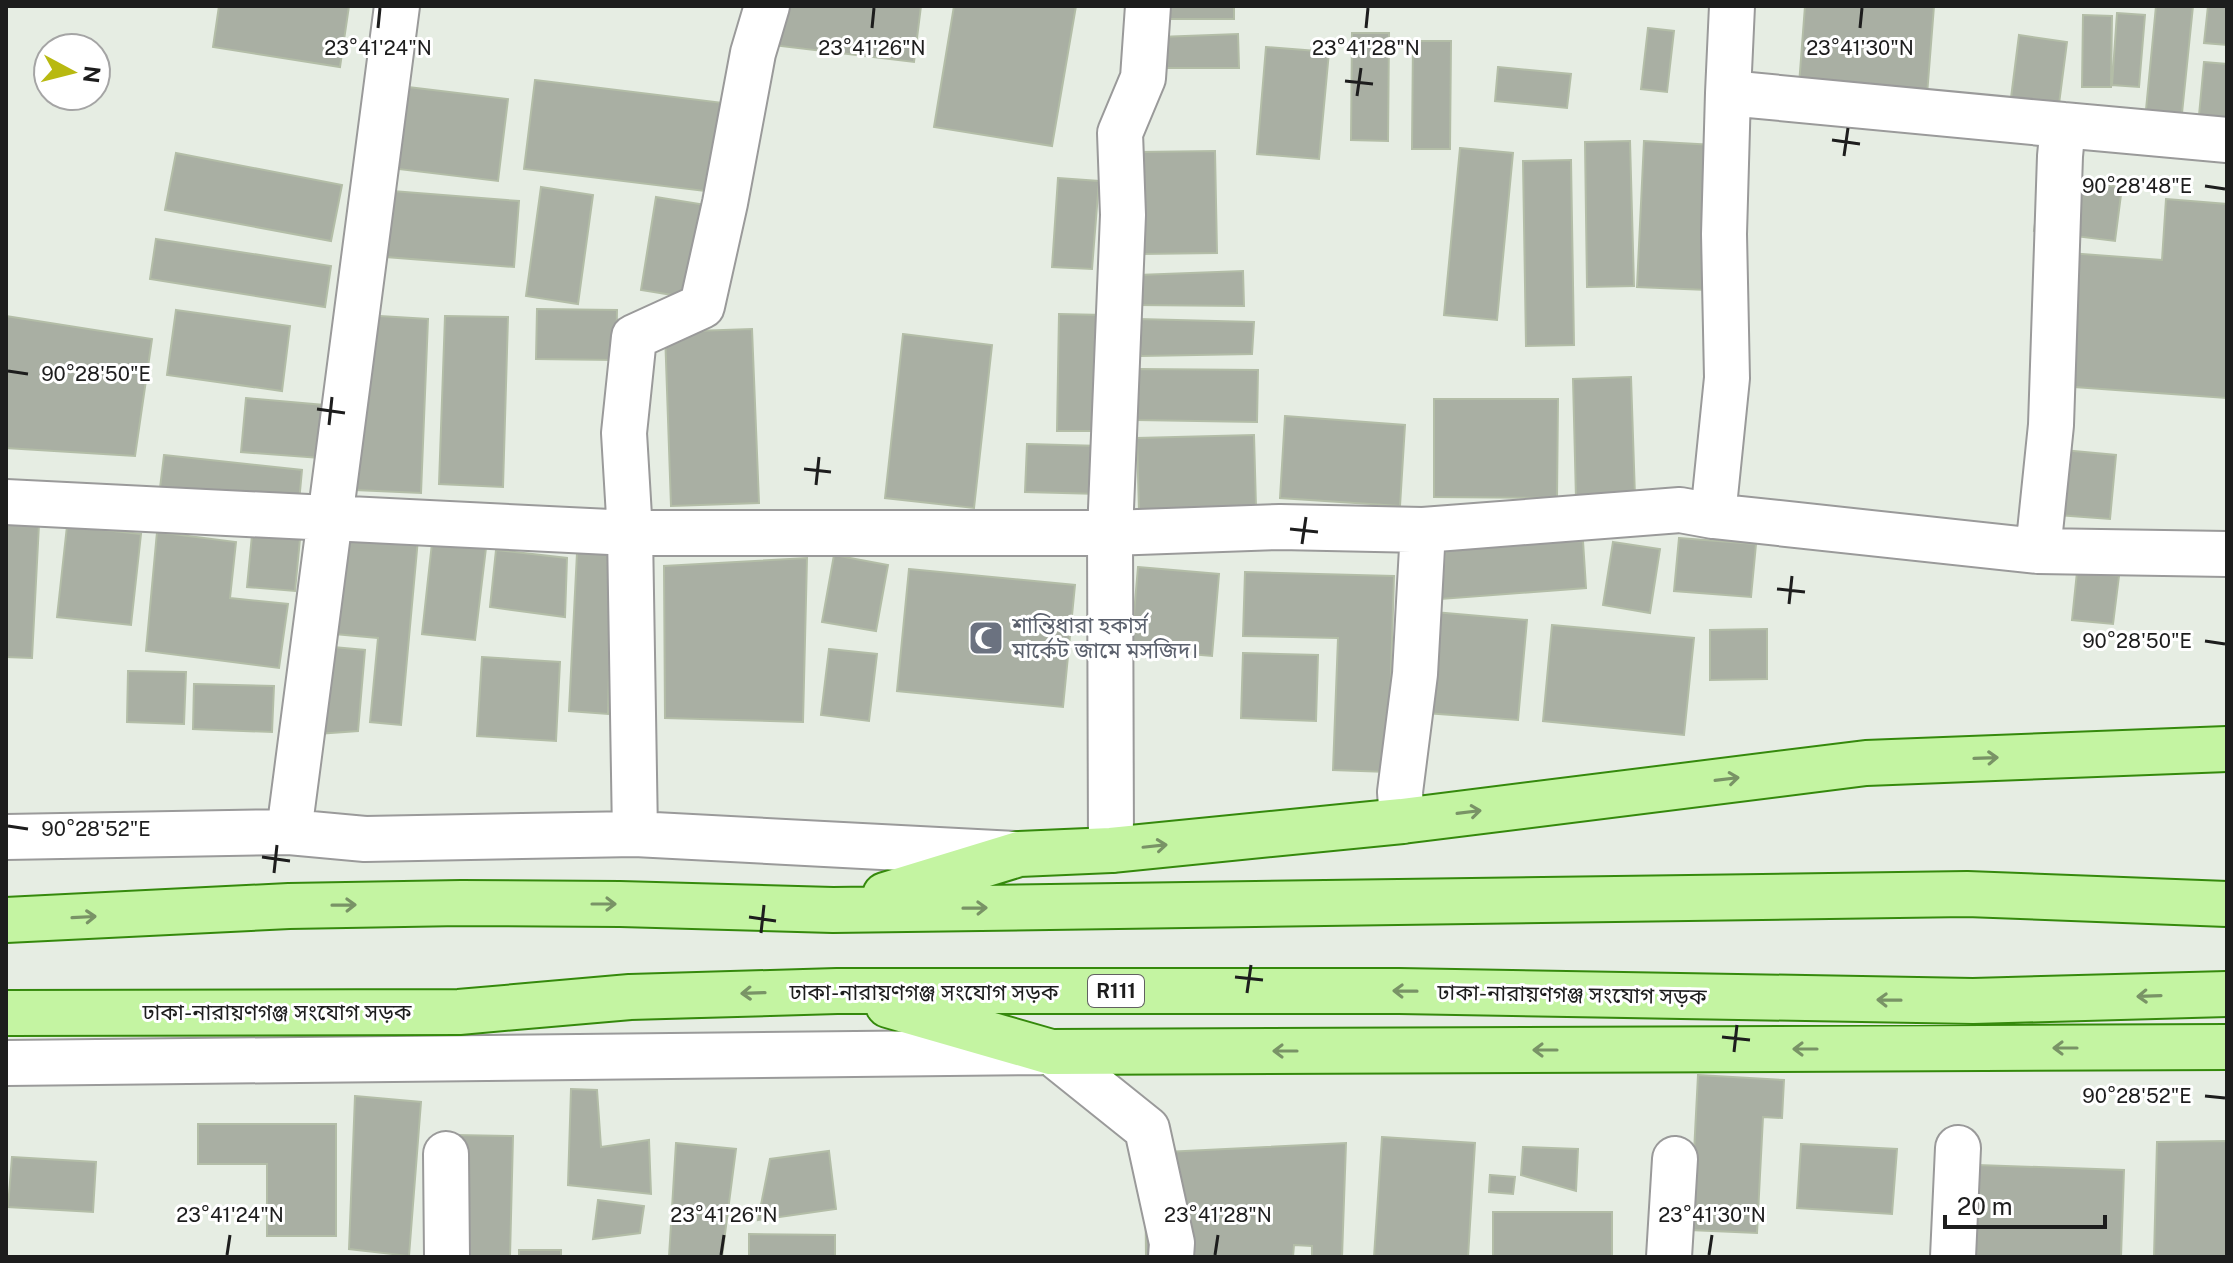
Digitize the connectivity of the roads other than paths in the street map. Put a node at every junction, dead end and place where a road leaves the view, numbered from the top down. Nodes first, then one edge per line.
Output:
1 (397, 6) edge
2 (767, 6) edge
3 (1148, 6) edge
4 (1732, 6) edge
5 (1728, 93) junction
6 (2063, 125) junction
7 (2227, 140) edge
8 (6, 502) edge
9 (1713, 516) junction
10 (330, 519) junction
11 (1423, 530) junction
12 (630, 533) junction
13 (1110, 533) junction
14 (2038, 551) junction
15 (2227, 554) edge
16 (2227, 749) edge
17 (1402, 821) junction
18 (289, 832) junction
19 (635, 834) junction
20 (6, 837) edge
21 (1111, 850) junction
22 (1019, 854) junction
23 (2227, 904) edge
24 (833, 910) junction
25 (6, 920) edge
26 (837, 991) junction
27 (2227, 994) edge
28 (6, 1013) edge
29 (2227, 1047) edge
30 (1051, 1052) junction
31 (6, 1063) edge
32 (1958, 1148) dead end
33 (446, 1154) dead end
34 (1675, 1159) dead end
35 (447, 1257) edge
36 (1171, 1257) edge
37 (1669, 1257) edge
38 (1953, 1257) edge

1 - 10 street
2 - 12 street
3 - 13 street
4 - 5 street
5 - 6 street
5 - 9 street
6 - 7 street
6 - 14 street
8 - 10 street
9 - 11 street
9 - 14 street
10 - 12 street
10 - 18 street
11 - 13 street
11 - 17 street
12 - 13 street
12 - 19 street
13 - 21 street
14 - 15 street
17 -> 16 main road
21 -> 17 main road
18 - 19 street
18 - 20 street
19 - 22 street
21 - 22 main road
22 - 24 main road
24 -> 23 main road
25 -> 24 main road
27 -> 26 main road, ঢাকা-নারায়ণগঞ্জ সংযোগ সড়ক / R111
26 -> 28 main road, ঢাকা-নারায়ণগঞ্জ সংযোগ সড়ক / R111
26 - 30 main road, R111
29 -> 30 main road, R111
30 - 31 street
30 - 36 street
32 - 38 street
33 - 35 street
34 - 37 street

